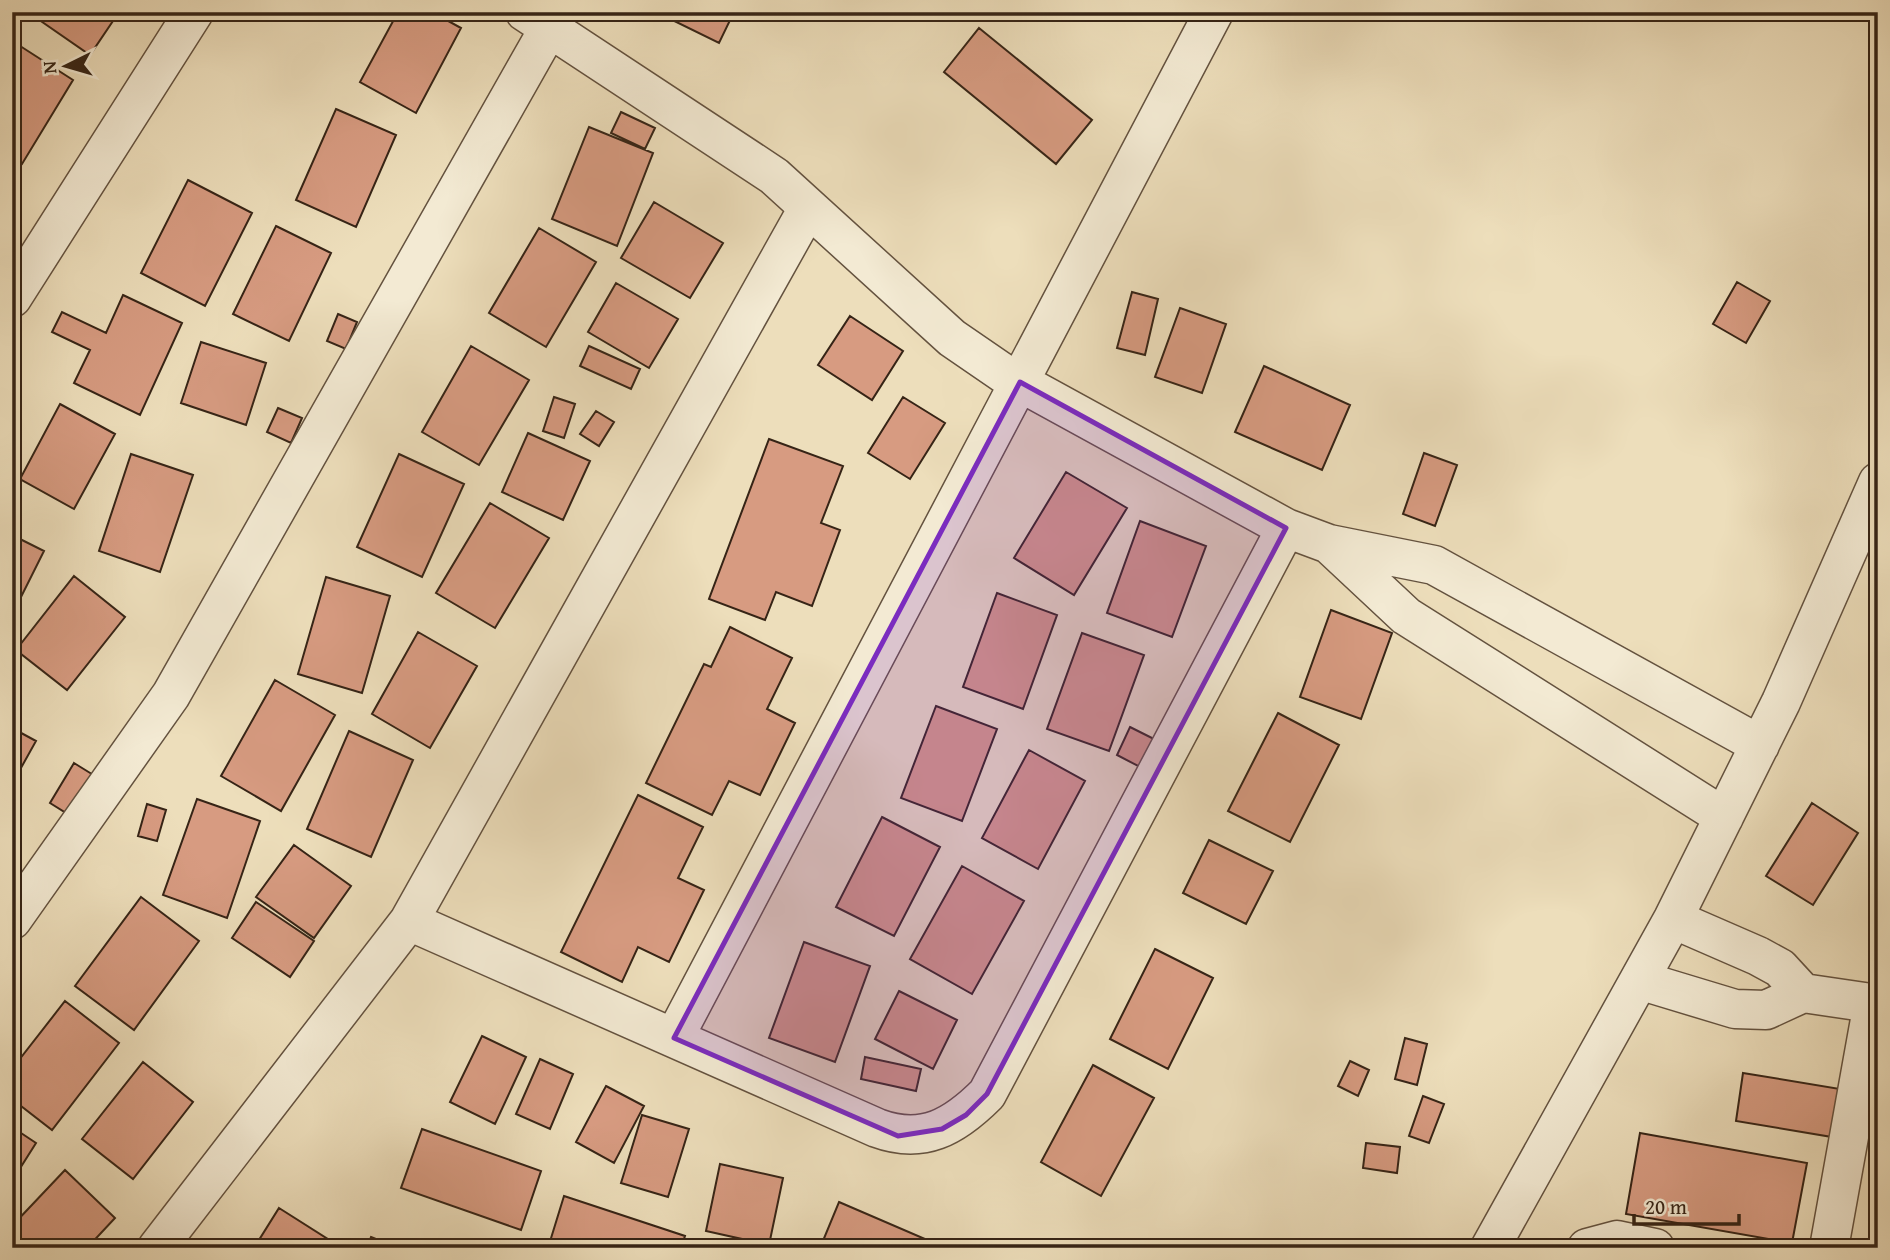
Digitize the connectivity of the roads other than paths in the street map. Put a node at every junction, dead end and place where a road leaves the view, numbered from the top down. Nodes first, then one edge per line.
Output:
1 (194, 12) edge
2 (1214, 12) edge
3 (537, 20) edge
4 (808, 208) junction
5 (12, 298) edge
6 (1020, 382) junction
7 (1878, 482) edge
8 (1286, 528) junction
9 (1329, 544) junction
10 (1760, 745) junction
11 (1724, 817) junction
12 (1673, 919) junction
13 (12, 920) edge
14 (409, 921) junction
15 (1639, 980) junction
16 (1803, 993) junction
17 (1875, 1004) edge
18 (674, 1038) junction
19 (157, 1248) edge
20 (1490, 1248) edge
21 (1587, 1248) edge
22 (1654, 1248) edge
23 (1829, 1248) edge

1 - 5 street
2 - 6 street
3 - 4 street
3 - 13 street
4 - 6 street
4 - 14 street
6 - 8 street
6 - 18 street
7 - 10 street
8 - 9 street
8 - 18 street
9 - 10 street
9 - 11 street
10 - 11 street
11 - 12 street
12 - 15 street
12 - 16 street
14 - 18 street
14 - 19 street
15 - 16 street
15 - 20 street
16 - 17 street
17 - 23 street
21 - 22 street

